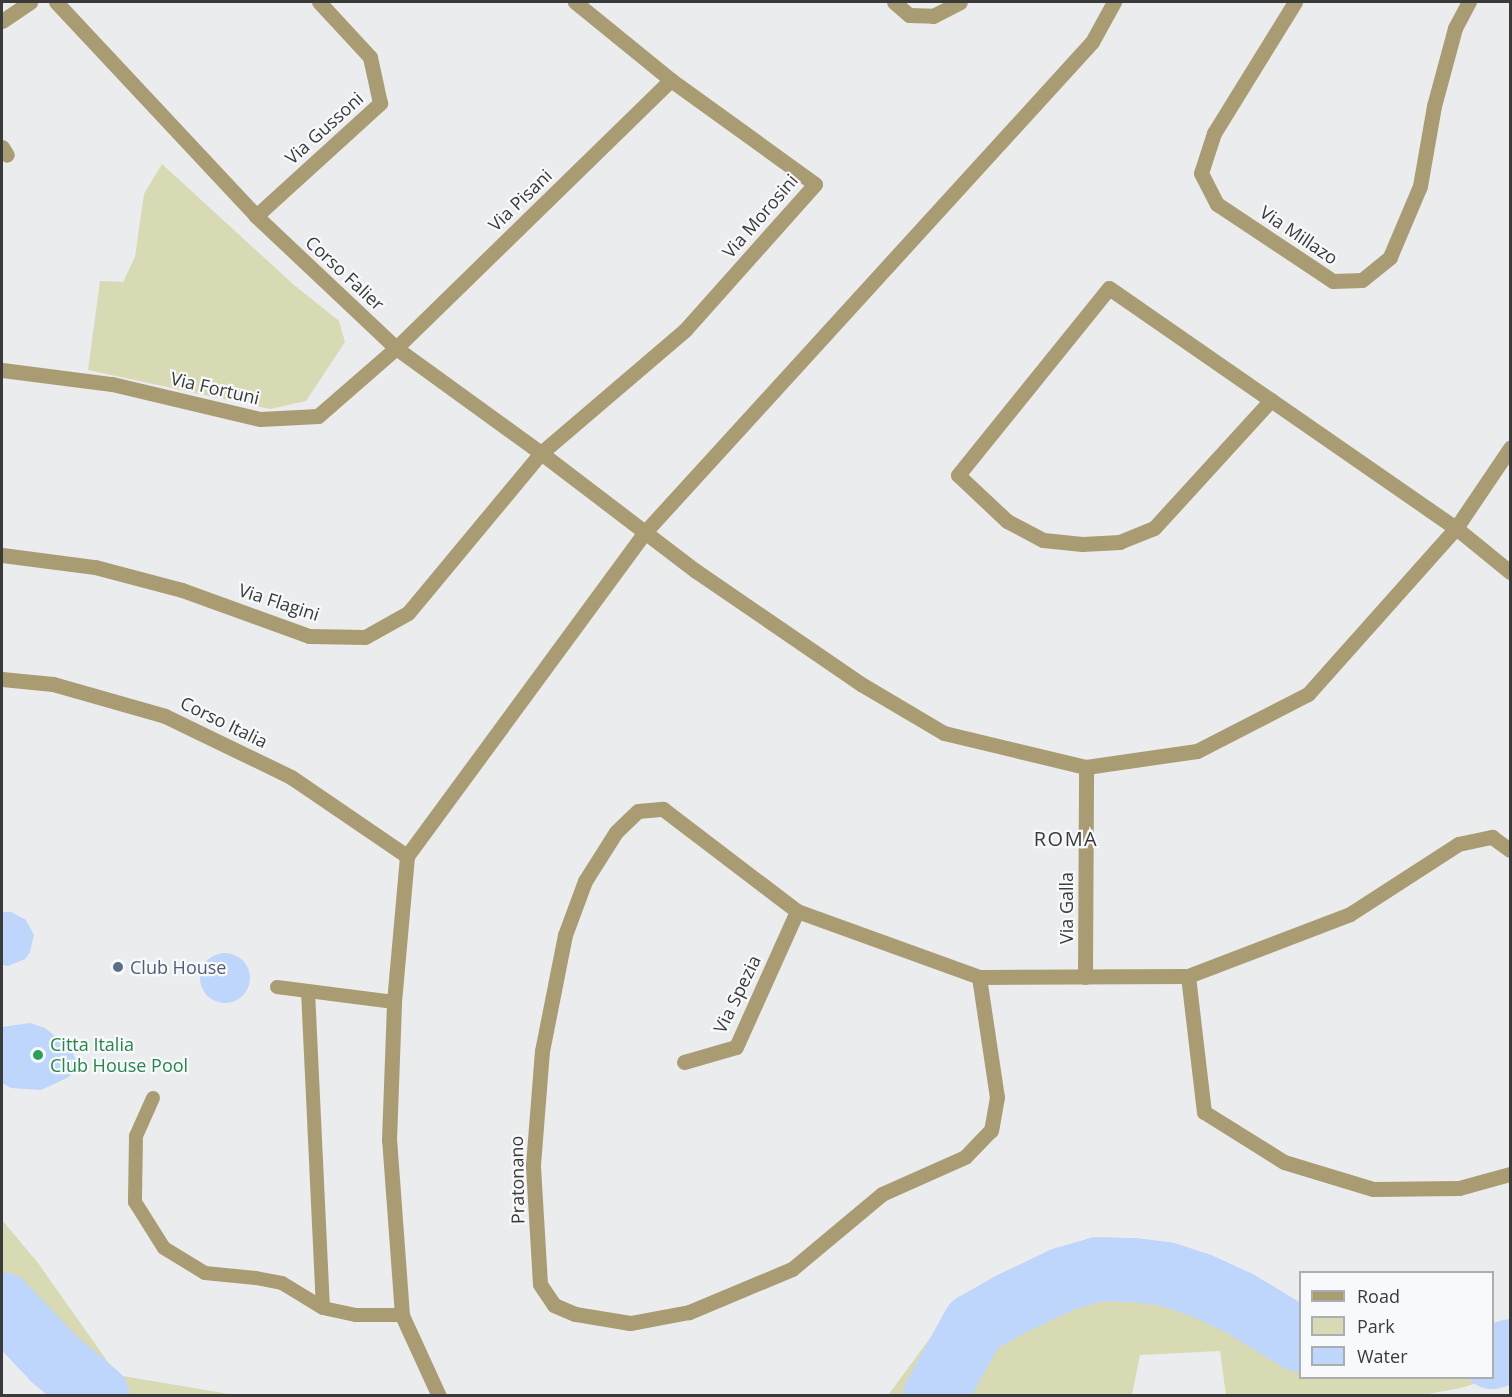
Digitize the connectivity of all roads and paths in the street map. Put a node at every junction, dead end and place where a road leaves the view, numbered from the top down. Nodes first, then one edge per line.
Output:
1 (30, 2) edge
2 (56, 2) edge
3 (319, 2) edge
4 (575, 2) edge
5 (894, 2) edge
6 (960, 2) edge
7 (1114, 2) edge
8 (1295, 2) edge
9 (1469, 2) edge
10 (2, 21) edge
11 (670, 80) junction
12 (256, 216) junction
13 (396, 348) junction
14 (2, 370) edge
15 (1271, 400) junction
16 (1510, 448) edge
17 (541, 453) junction
18 (1456, 528) junction
19 (645, 532) junction
20 (2, 555) edge
21 (1510, 572) edge
22 (2, 679) edge
23 (1086, 767) junction
24 (1510, 849) edge
25 (407, 856) junction
26 (797, 910) junction
27 (1188, 976) junction
28 (979, 977) junction
29 (1085, 977) junction
30 (277, 987) dead end
31 (308, 991) junction
32 (394, 1002) junction
33 (684, 1062) dead end
34 (153, 1098) dead end
35 (1510, 1174) edge
36 (323, 1308) junction
37 (402, 1315) junction
38 (439, 1395) edge

1 - 10 street
2 - 12 street, Corso Falier
3 - 12 street, Via Gussoni
4 - 11 street, Via Morosini
5 - 6 street
7 - 19 street
8 - 9 street, Via Millazo
11 - 13 street, Via Pisani
11 - 17 street, Via Morosini
12 - 13 street, Corso Falier
13 - 14 street, Via Fortuni
13 - 17 street, Corso Falier
15 - 15 street
15 - 18 street
16 - 18 street
17 - 19 street, Corso Falier
17 - 20 street, Via Flagini
18 - 21 street
18 - 23 street
19 - 23 street, Corso Falier
19 - 25 street
22 - 25 street, Corso Italia
23 - 29 street, Via Galla
24 - 27 street
25 - 32 street
26 - 28 street, Pratonano
26 - 28 street, Pratonano
26 - 33 street, Via Spezia
27 - 29 street
27 - 35 street
28 - 29 street
30 - 31 lane
31 - 32 lane
31 - 36 lane
32 - 37 street
34 - 36 lane
36 - 37 lane
37 - 38 street

